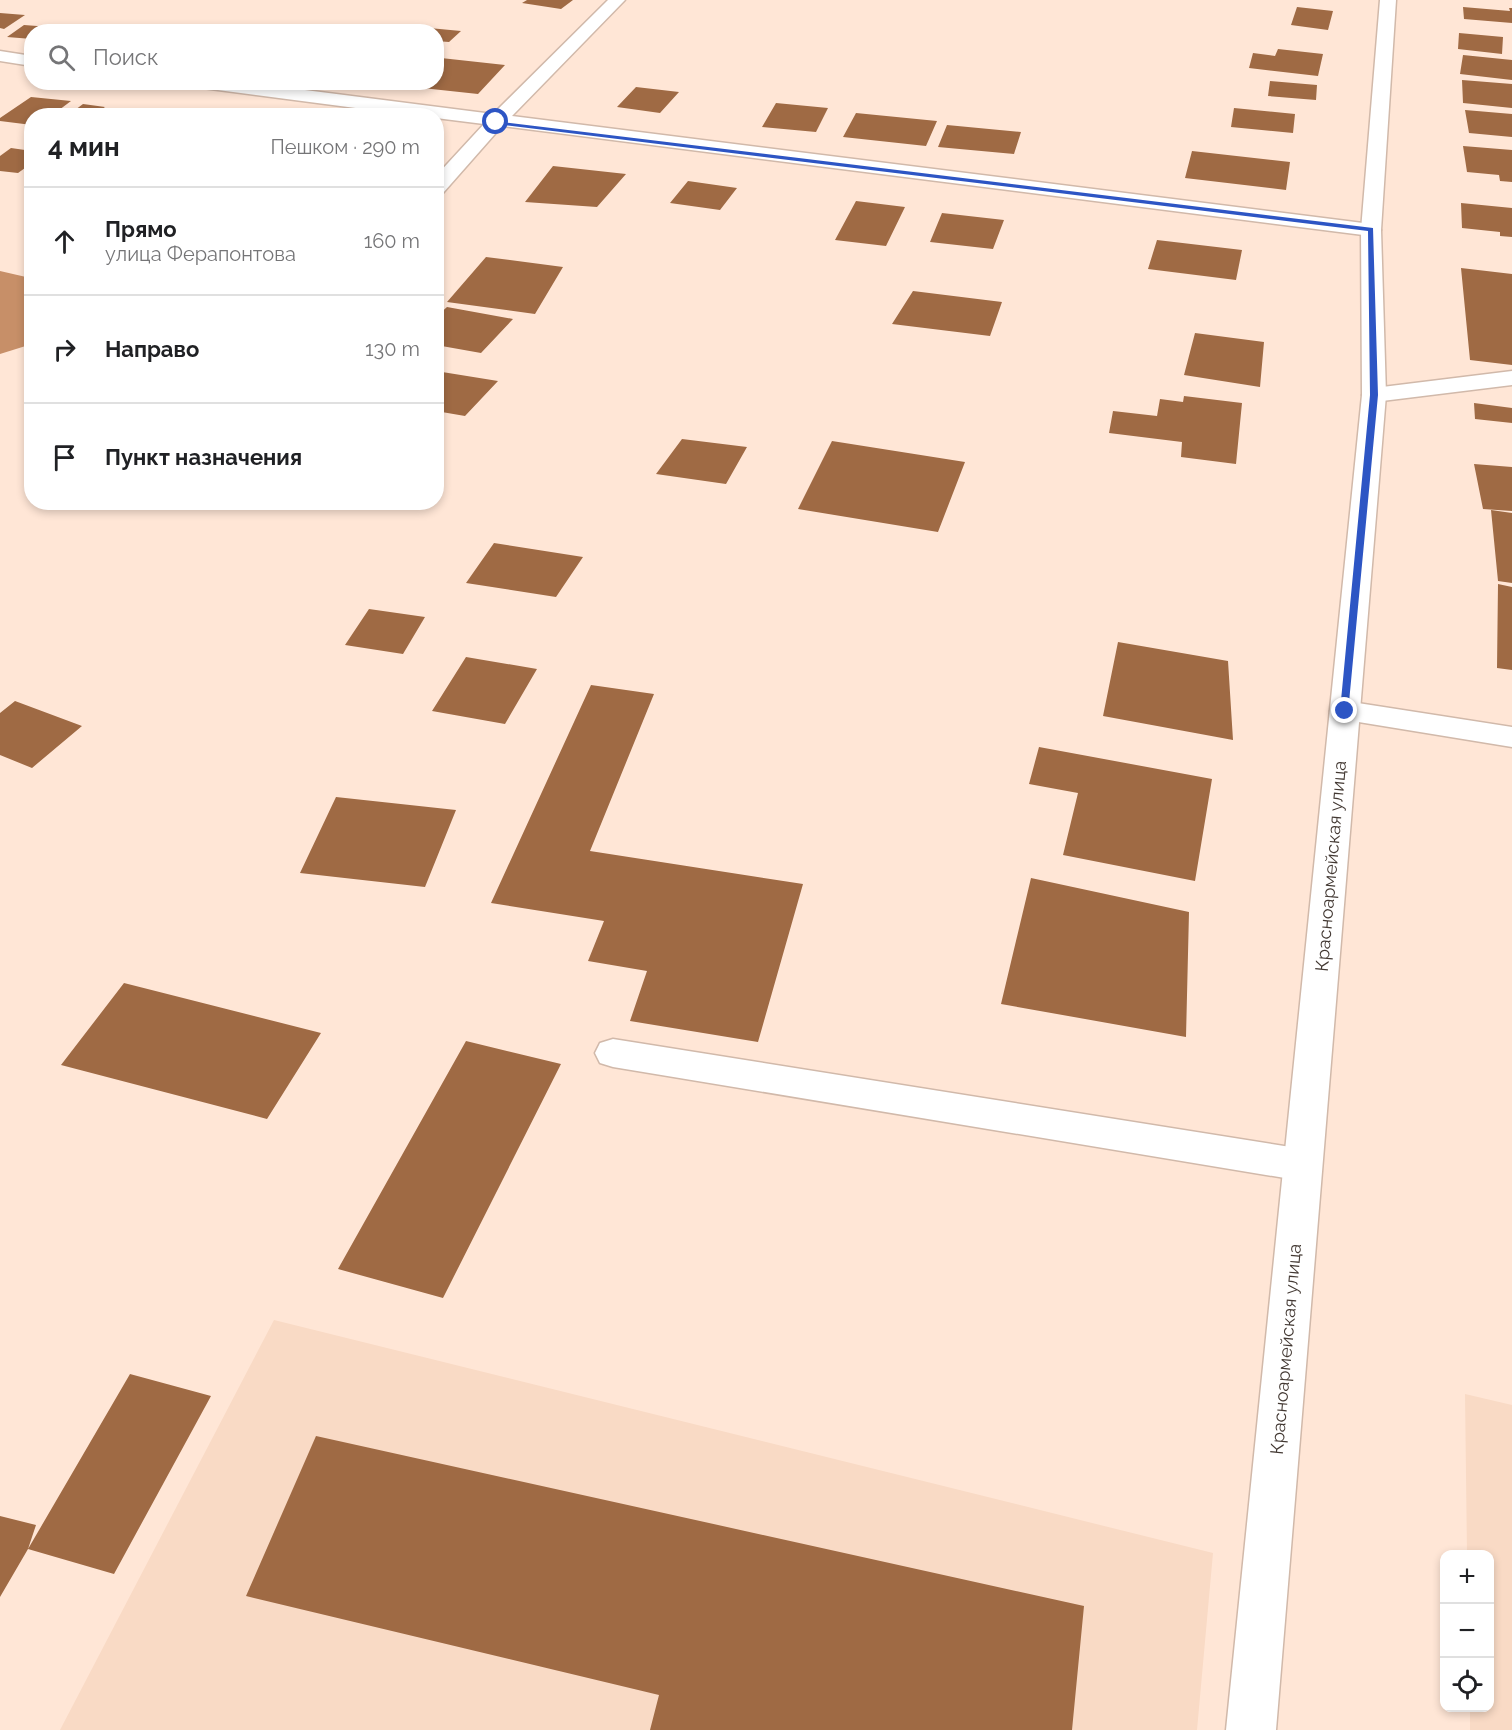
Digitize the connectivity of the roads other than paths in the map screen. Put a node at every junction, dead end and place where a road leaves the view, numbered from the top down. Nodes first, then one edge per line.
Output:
1 (617, 0) edge
2 (1388, 0) edge
3 (255, 90) edge
4 (391, 108) edge
5 (444, 115) edge
6 (496, 122) junction
7 (444, 180) edge
8 (1371, 230) junction
9 (1512, 378) edge
10 (1374, 395) junction
11 (1345, 711) junction
12 (1512, 737) edge
13 (613, 1053) dead end
14 (1304, 1166) junction
15 (1251, 1730) edge

1 - 6 main road
2 - 8 main road, Красноармейская улица
3 - 4 main road
5 - 6 main road
6 - 7 main road
6 - 8 main road
8 - 10 main road, Красноармейская улица
9 - 10 main road
10 - 11 main road, Красноармейская улица
11 - 12 main road
11 - 14 main road, Красноармейская улица
13 - 14 main road
14 - 15 main road, Красноармейская улица

